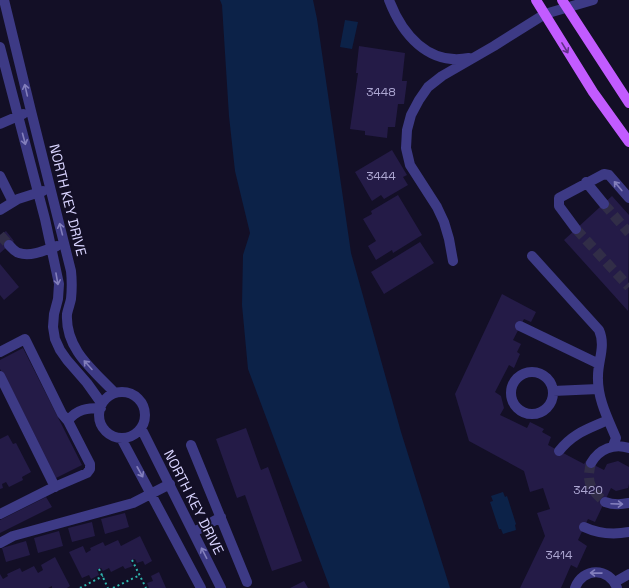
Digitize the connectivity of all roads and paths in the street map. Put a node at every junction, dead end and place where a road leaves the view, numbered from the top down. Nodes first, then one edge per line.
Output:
1 (3, 0) edge
2 (389, 0) edge
3 (536, 0) edge
4 (593, 0) edge
5 (0, 2) edge
6 (564, 4) edge
7 (545, 14) junction
8 (0, 47) edge
9 (436, 56) junction
10 (475, 57) junction
11 (440, 78) junction
12 (629, 103) edge
13 (30, 111) junction
14 (17, 116) junction
15 (0, 124) edge
16 (629, 142) edge
17 (0, 176) edge
18 (586, 182) junction
19 (50, 188) junction
20 (38, 192) junction
21 (629, 198) edge
22 (13, 202) junction
23 (604, 204) tunnel mouth
24 (0, 210) edge
25 (576, 229) tunnel mouth
26 (64, 244) junction
27 (9, 245) tunnel mouth
28 (51, 248) junction
29 (532, 256) dead end
30 (453, 261) dead end
31 (520, 326) dead end
32 (0, 352) edge
33 (599, 364) junction
34 (0, 376) edge
35 (598, 389) junction
36 (553, 391) junction
37 (115, 393) junction
38 (102, 406) junction
39 (68, 420) junction
40 (608, 420) junction
41 (141, 428) junction
42 (121, 438) junction
43 (191, 445) dead end
44 (613, 446) junction
45 (629, 448) edge
46 (559, 451) dead end
47 (591, 463) tunnel mouth
48 (170, 484) junction
49 (55, 486) junction
50 (152, 494) junction
51 (605, 502) tunnel mouth
52 (629, 503) edge
53 (0, 514) edge
54 (221, 516) junction
55 (584, 527) dead end
56 (194, 532) junction
57 (629, 532) edge
58 (0, 543) edge
59 (132, 560) dead end
60 (99, 569) dead end
61 (629, 574) edge
62 (140, 575) junction
63 (103, 576) junction
64 (247, 582) dead end
65 (616, 585) edge
66 (80, 588) edge
67 (108, 588) edge
68 (114, 588) edge
69 (146, 588) edge
70 (201, 588) edge
71 (221, 588) edge
72 (575, 588) edge

1 - 5 street
13 -> 1 street, NORTH KEY DRIVE
2 - 9 street
3 - 7 main road
4 - 6 street
6 - 7 street
6 - 12 main road
7 - 10 street
7 -> 16 main road
8 - 14 street, NORTH KEY DRIVE
9 - 10 street
9 - 11 street
10 - 11 street
11 - 30 street
13 - 14 street
13 - 19 street, NORTH KEY DRIVE
14 - 15 street
14 -> 20 street, NORTH KEY DRIVE
17 - 22 street
21 -> 18 street
18 - 23 street
18 - 25 street
19 - 20 street
26 -> 19 street, NORTH KEY DRIVE
20 - 22 street
20 - 28 street, NORTH KEY DRIVE
22 - 24 street
26 - 28 street
37 -> 26 street, NORTH KEY DRIVE
27 - 28 street
28 -> 38 street, NORTH KEY DRIVE
29 - 33 street
31 - 33 street
32 - 39 street
33 - 35 street
34 - 49 street
35 - 36 street
35 - 40 street
36 - 36 street
37 - 38 street
37 - 41 street
38 - 39 street
38 - 42 street
39 - 49 street
40 - 44 street
40 - 46 street
41 - 42 street
41 - 48 street, NORTH KEY DRIVE
42 -> 50 street
43 - 54 street
44 - 45 street
44 - 47 street
48 - 50 street
48 - 56 street, NORTH KEY DRIVE
49 - 53 street
50 - 58 street
50 - 70 street
51 -> 52 street
54 - 56 street
54 - 64 street
55 - 57 street
71 -> 56 street, NORTH KEY DRIVE
59 - 62 path
60 - 63 path
61 - 65 street
62 - 68 path
62 - 69 path
63 - 66 path
63 - 67 path
65 -> 72 street

